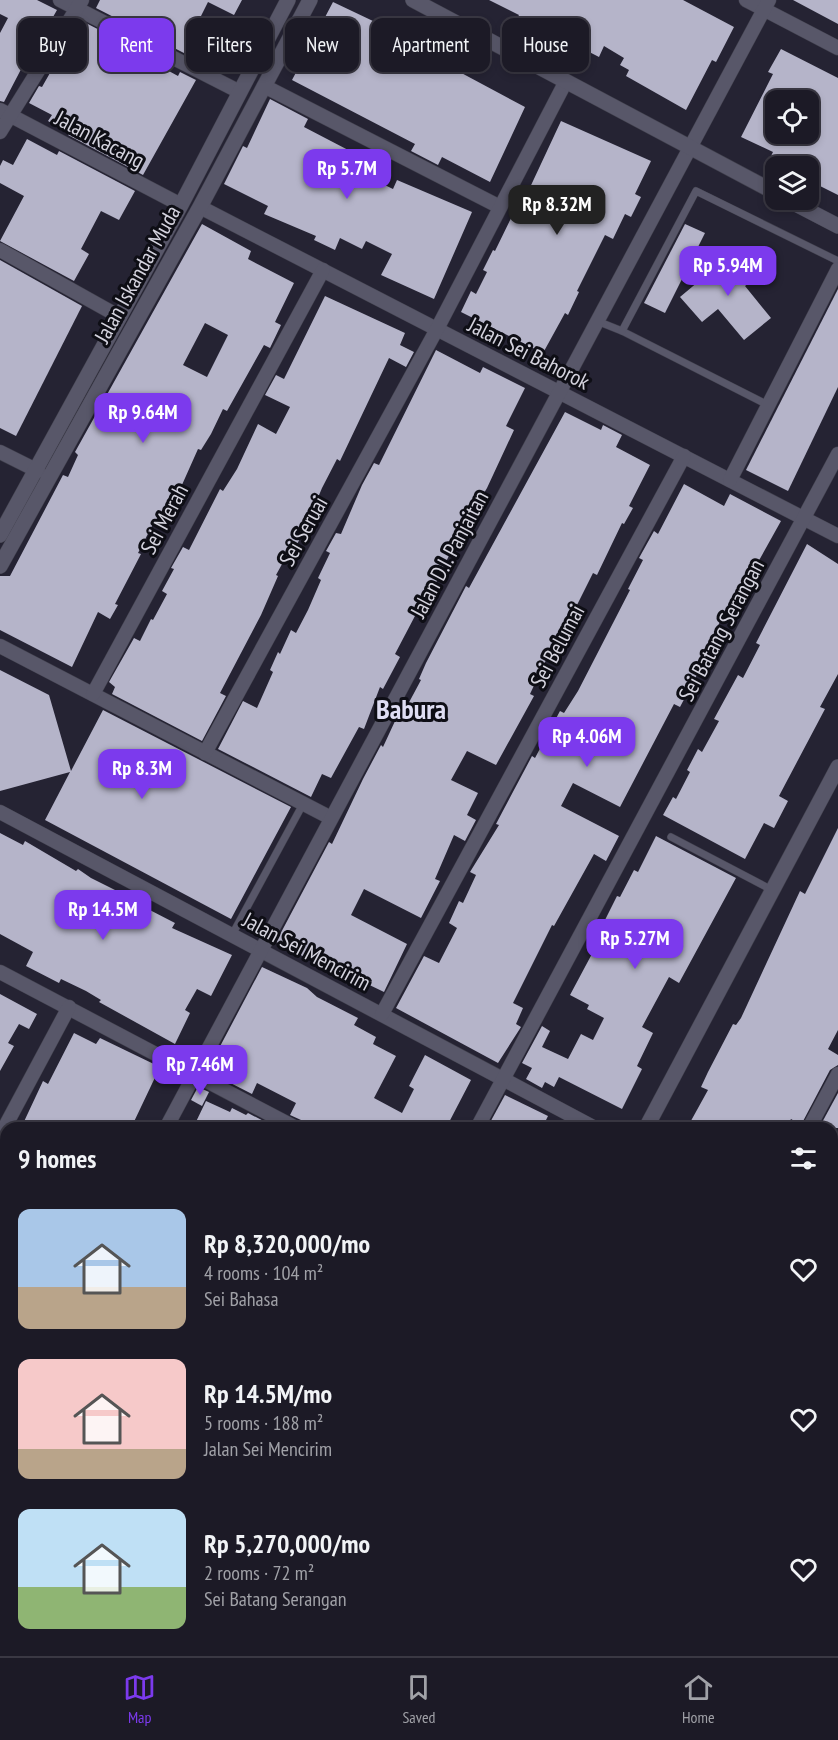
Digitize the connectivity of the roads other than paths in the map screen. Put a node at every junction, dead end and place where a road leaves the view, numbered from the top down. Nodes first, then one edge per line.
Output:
1 (60, 0) edge
2 (288, 0) edge
3 (310, 0) edge
4 (413, 0) edge
5 (746, 0) edge
6 (79, 4) edge
7 (766, 5) edge
8 (838, 48) edge
9 (565, 83) junction
10 (243, 85) junction
11 (264, 86) junction
12 (5, 113) edge
13 (0, 132) edge
14 (690, 147) junction
15 (765, 187) edge
16 (183, 201) junction
17 (200, 207) junction
18 (500, 207) junction
19 (807, 210) edge
20 (838, 226) edge
21 (0, 250) edge
22 (838, 261) edge
23 (838, 269) edge
24 (323, 270) junction
25 (120, 317) junction
26 (597, 321) junction
27 (437, 329) junction
28 (622, 331) junction
29 (559, 392) junction
30 (768, 405) junction
31 (0, 452) edge
32 (838, 454) edge
33 (684, 456) junction
34 (44, 474) junction
35 (730, 480) junction
36 (805, 519) junction
37 (0, 535) edge
38 (838, 536) edge
39 (0, 566) edge
40 (0, 646) edge
41 (93, 694) junction
42 (205, 753) junction
43 (838, 767) edge
44 (303, 804) junction
45 (0, 812) edge
46 (332, 818) junction
47 (671, 837) dead end
48 (772, 890) junction
49 (232, 935) junction
50 (261, 951) junction
51 (0, 972) edge
52 (69, 1007) junction
53 (382, 1014) junction
54 (195, 1074) junction
55 (838, 1074) edge
56 (503, 1080) junction
57 (825, 1098) junction
58 (838, 1105) edge
59 (7, 1122) edge
60 (169, 1122) edge
61 (285, 1122) edge
62 (480, 1122) edge
63 (584, 1122) edge
64 (649, 1122) edge
65 (812, 1122) edge

1 - 6 street
2 - 10 main road, Jalan Iskandar Muda
3 - 11 main road, Jalan Iskandar Muda
4 - 9 main road
5 - 7 street
6 - 10 street
6 - 12 street
7 - 8 street
7 - 14 street, Jalan D.I. Panjaitan
9 - 14 main road
9 - 18 street, Sei Seruai
10 - 11 main road
10 - 16 main road, Jalan Iskandar Muda
11 - 17 main road, Jalan Iskandar Muda
11 - 18 street
12 - 13 street
12 - 16 street, Jalan Kacang
14 - 15 main road
14 - 26 street, Jalan D.I. Panjaitan
16 - 17 main road
16 - 25 main road, Jalan Iskandar Muda
17 - 24 street, Jalan Sei Bahorok
17 - 34 main road, Jalan Iskandar Muda
18 - 27 street, Sei Seruai
19 - 20 main road
21 - 25 street
22 - 28 lane
23 - 30 street
24 - 27 street, Jalan Sei Bahorok
24 - 41 street, Sei Merah
25 - 34 main road, Jalan Iskandar Muda
26 - 28 lane
26 - 29 street, Jalan D.I. Panjaitan
27 - 29 street, Jalan Sei Bahorok
27 - 42 street, Sei Seruai
28 - 30 lane
29 - 33 street, Jalan Sei Bahorok
29 - 46 street, Jalan D.I. Panjaitan
30 - 35 street
31 - 34 street
32 - 36 street, Sei Batang Serangan
33 - 35 street, Jalan Sei Bahorok
33 - 53 street, Sei Belumai
34 - 37 main road, Jalan Iskandar Muda
34 - 39 main road, Jalan Iskandar Muda
35 - 36 street, Jalan Sei Bahorok
36 - 38 street, Jalan Sei Bahorok
36 - 56 street, Sei Batang Serangan
40 - 41 street
41 - 42 street
42 - 44 street
43 - 48 main road
44 - 46 street
44 - 49 lane
45 - 49 street, Jalan Sei Mencirim
46 - 50 street, Jalan D.I. Panjaitan
47 - 48 lane
48 - 64 main road
49 - 50 street, Jalan Sei Mencirim
50 - 53 street, Jalan Sei Mencirim
50 - 54 street, Jalan D.I. Panjaitan
51 - 52 street
52 - 54 street
52 - 59 street
53 - 56 street, Jalan Sei Mencirim
54 - 60 street, Jalan D.I. Panjaitan
54 - 61 street
55 - 57 street
56 - 62 street, Sei Batang Serangan
56 - 63 street, Jalan Sei Mencirim
57 - 58 street
57 - 65 street

